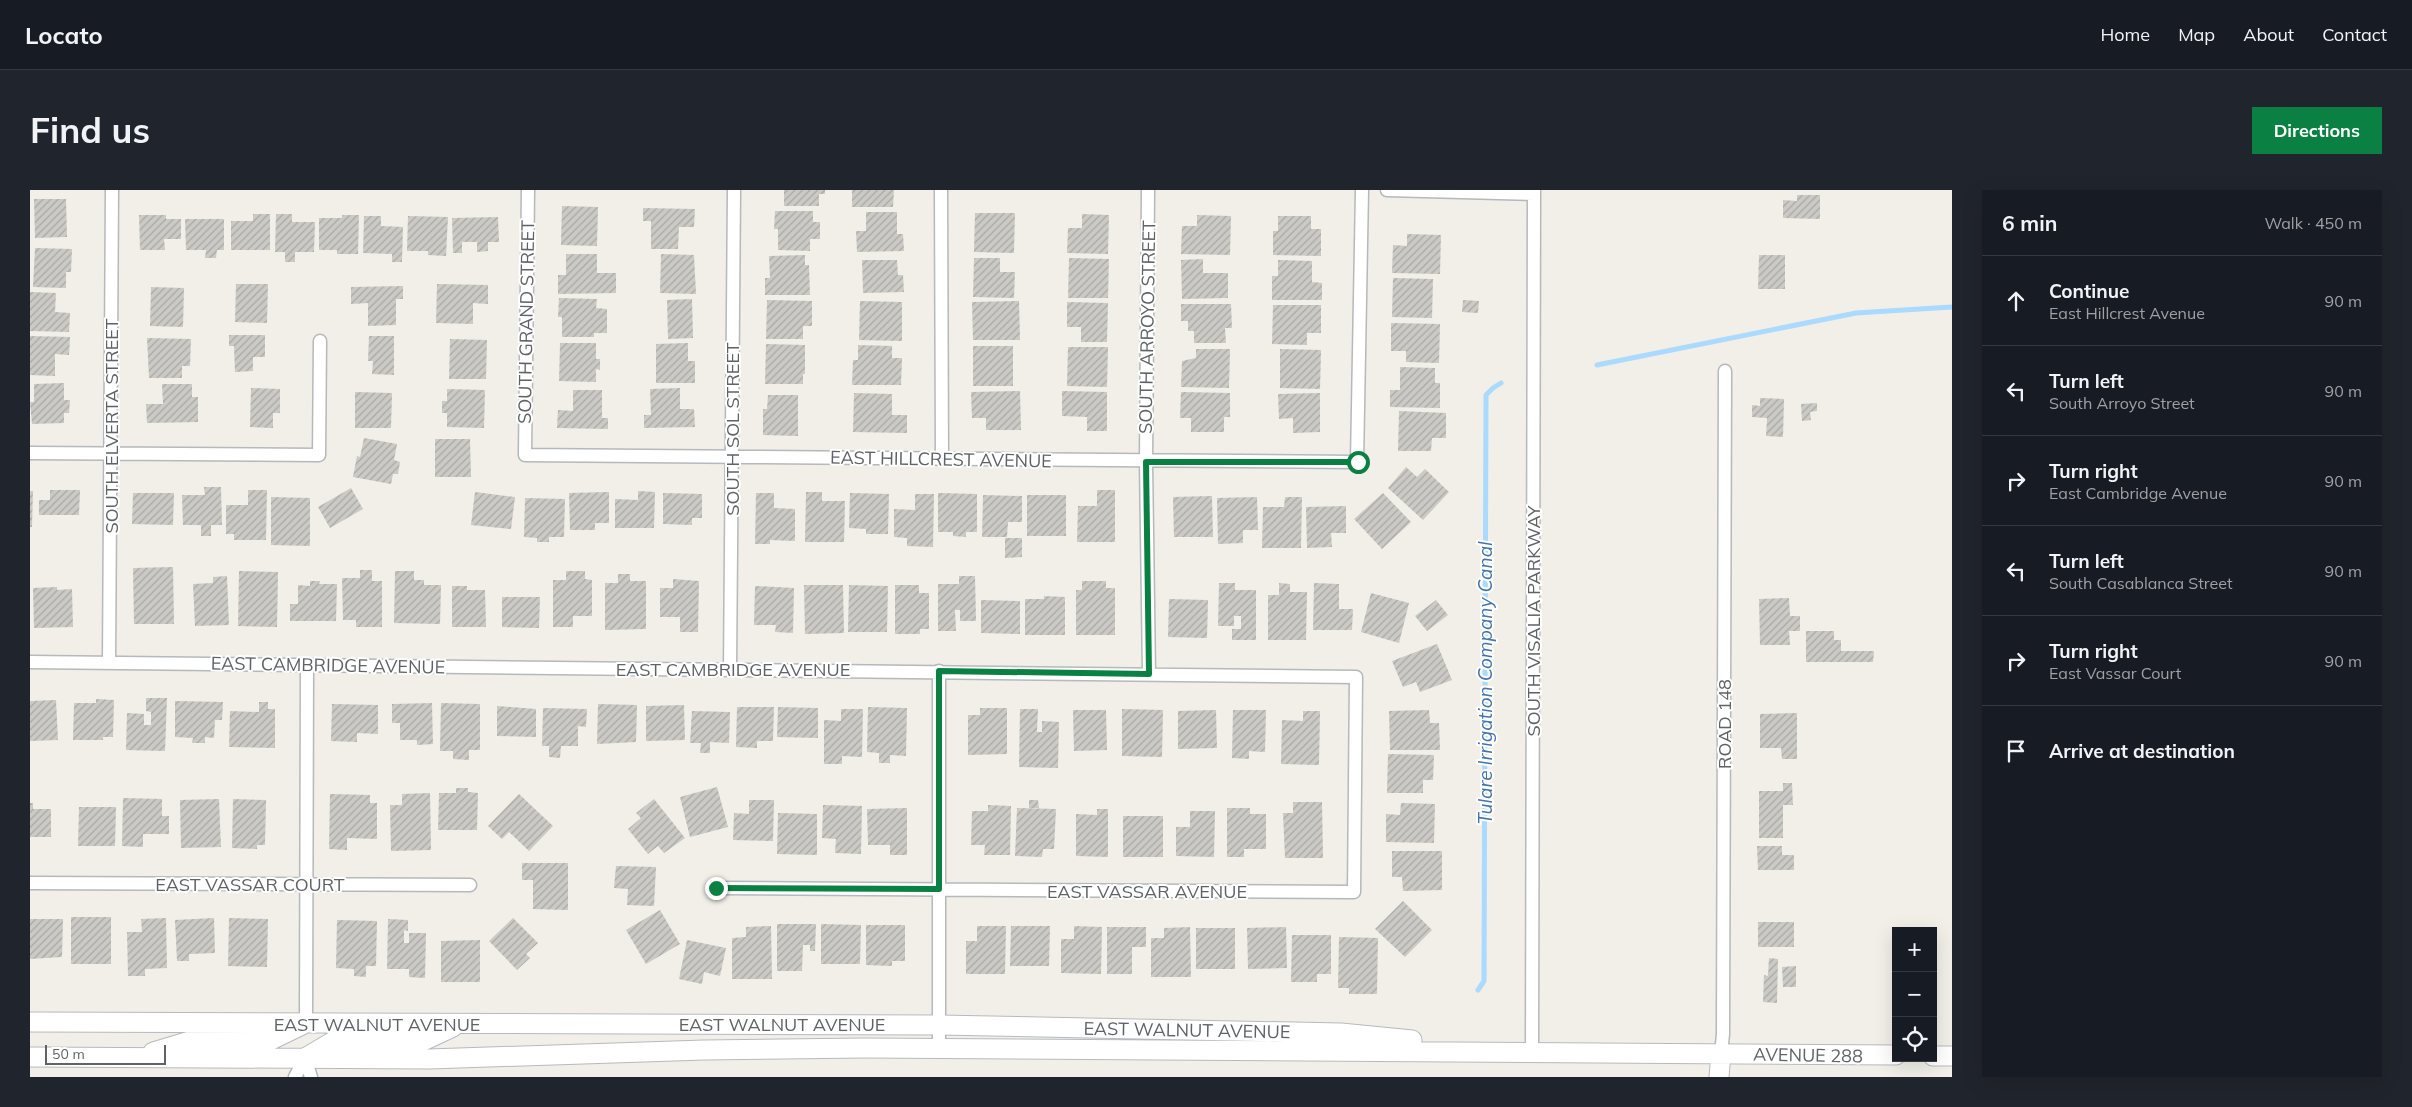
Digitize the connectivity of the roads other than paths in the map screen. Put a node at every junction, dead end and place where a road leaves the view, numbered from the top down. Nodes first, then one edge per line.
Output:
1 (112, 190) edge
2 (528, 190) edge
3 (734, 190) edge
4 (941, 190) edge
5 (1148, 190) edge
6 (1362, 190) edge
7 (1387, 190) edge
8 (1534, 192) edge
9 (320, 341) dead end
10 (1725, 371) dead end
11 (30, 453) edge
12 (112, 454) junction
13 (525, 454) joint
14 (731, 457) junction
15 (942, 459) junction
16 (1146, 462) junction
17 (30, 662) edge
18 (110, 663) junction
19 (307, 665) junction
20 (730, 669) junction
21 (939, 671) junction
22 (1149, 674) junction
23 (30, 883) edge
24 (306, 884) junction
25 (470, 885) dead end
26 (716, 888) dead end
27 (939, 889) junction
28 (1354, 892) joint
29 (30, 1022) edge
30 (306, 1024) junction
31 (460, 1024) junction
32 (675, 1024) junction
33 (939, 1025) junction
34 (939, 1048) junction
35 (678, 1051) junction
36 (1532, 1051) junction
37 (1721, 1054) junction
38 (1892, 1055) edge
39 (1937, 1056) edge
40 (1952, 1056) edge
41 (30, 1057) edge
42 (132, 1058) junction
43 (305, 1058) junction
44 (296, 1077) edge
45 (311, 1077) edge
46 (1719, 1077) edge

1 - 12 street, SOUTH ELVERTA STREET
2 - 13 street, SOUTH GRAND STREET
3 - 14 street, SOUTH SOL STREET
4 - 15 street
5 - 16 street, SOUTH ARROYO STREET
6 - 16 street, EAST HILLCREST AVENUE
7 - 8 street
8 - 36 street, SOUTH VISALIA PARKWAY
9 - 12 street
10 - 37 street, ROAD 148
11 - 12 street
12 - 18 street, SOUTH ELVERTA STREET
13 - 14 street, EAST HILLCREST AVENUE
14 - 15 street, EAST HILLCREST AVENUE
14 - 20 street, SOUTH SOL STREET
15 - 16 street, EAST HILLCREST AVENUE
16 - 22 street, SOUTH ARROYO STREET
17 - 18 street, EAST CAMBRIDGE AVENUE
18 - 19 street, EAST CAMBRIDGE AVENUE
19 - 20 street, EAST CAMBRIDGE AVENUE
19 - 24 street
20 - 21 street, EAST CAMBRIDGE AVENUE
21 - 22 street, EAST CAMBRIDGE AVENUE
21 - 27 street
22 - 28 street, EAST CAMBRIDGE AVENUE
23 - 24 street, EAST VASSAR COURT
24 - 25 street, EAST VASSAR COURT
24 - 30 street
26 - 27 street
27 - 28 street, EAST VASSAR AVENUE
27 - 33 street
29 - 30 main road, EAST WALNUT AVENUE
30 - 31 main road, EAST WALNUT AVENUE
30 - 42 main road
31 - 32 main road, EAST WALNUT AVENUE
31 - 43 main road
32 - 33 main road, EAST WALNUT AVENUE
32 - 35 main road
33 - 34 street
33 - 36 main road, EAST WALNUT AVENUE
34 - 35 main road, EAST WALNUT AVENUE
34 - 36 main road, EAST WALNUT AVENUE
35 - 43 main road, EAST WALNUT AVENUE
36 - 37 main road, EAST WALNUT AVENUE
37 - 38 main road, AVENUE 288
37 - 46 main road, ROAD 148
39 - 40 main road
41 - 42 main road, EAST WALNUT AVENUE
42 - 43 main road, EAST WALNUT AVENUE
43 - 44 street
43 - 45 street

